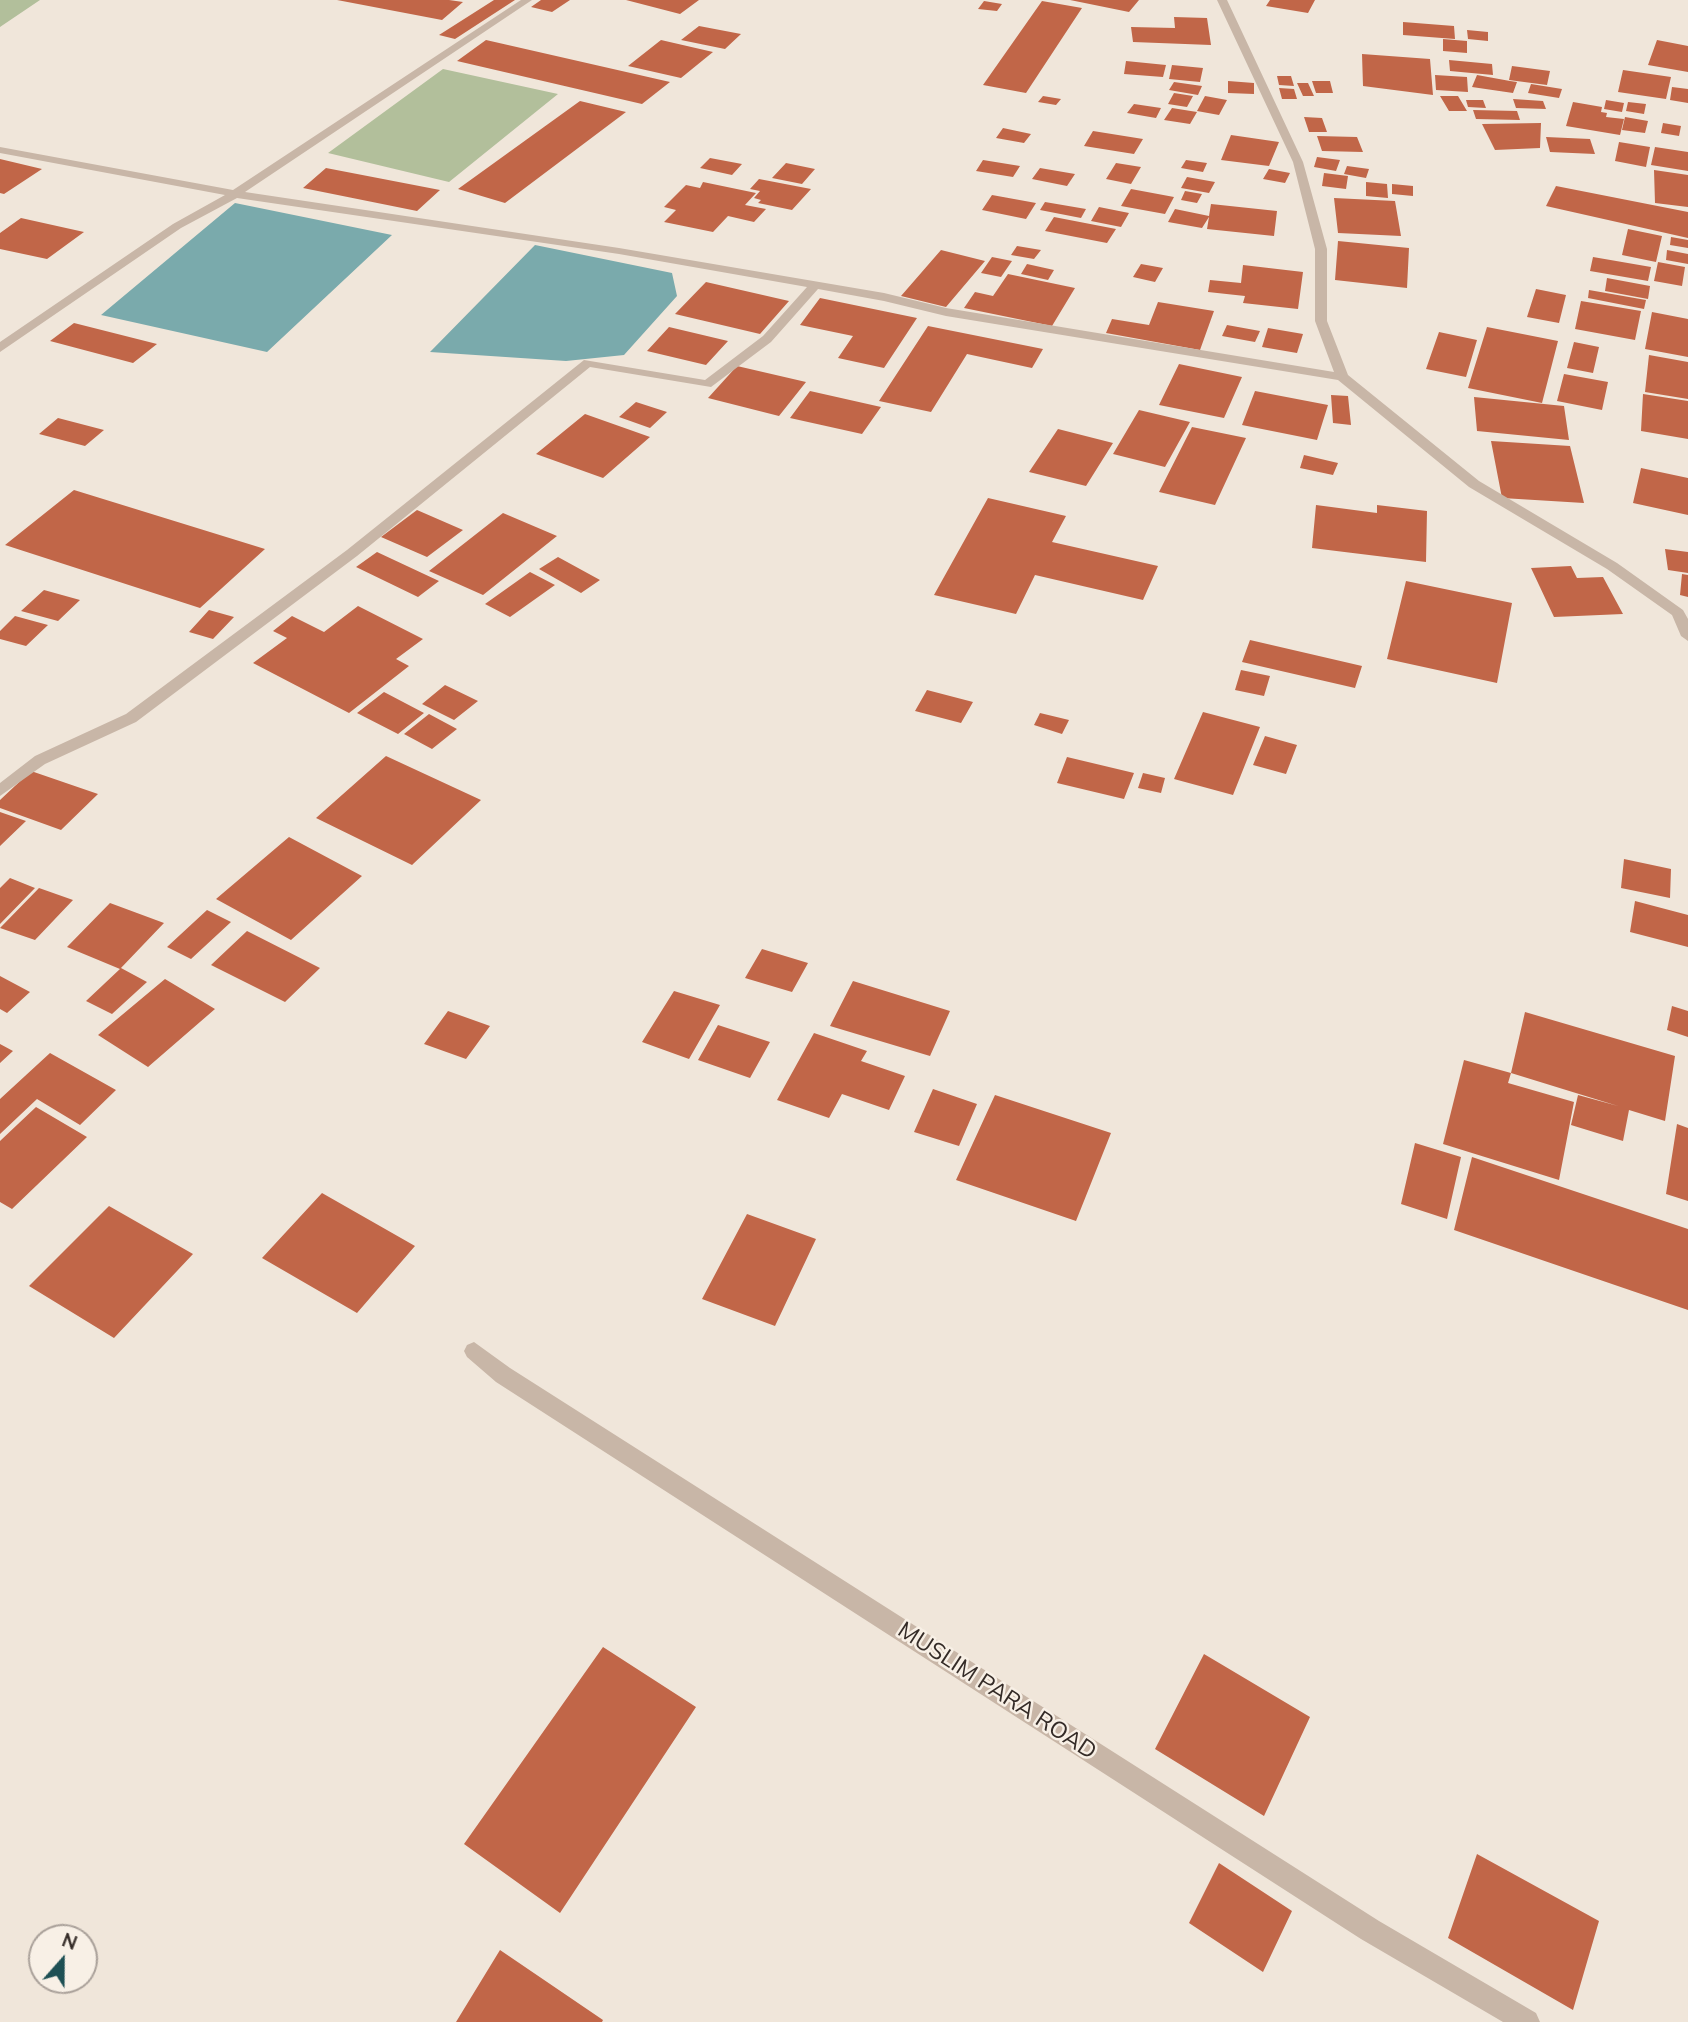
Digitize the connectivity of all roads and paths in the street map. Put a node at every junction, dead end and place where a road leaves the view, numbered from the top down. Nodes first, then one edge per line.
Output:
1 (527, 0) edge
2 (1222, 0) edge
3 (0, 150) edge
4 (235, 194) junction
5 (815, 285) junction
6 (0, 348) edge
7 (1342, 377) junction
8 (1688, 636) edge
9 (0, 791) edge
10 (474, 1351) dead end
11 (1527, 2022) edge

1 - 4 street
2 - 7 street
3 - 4 street
4 - 5 street
4 - 6 street
5 - 7 street
5 - 9 street
7 - 8 street
10 - 11 street, MUSLIM PARA ROAD

